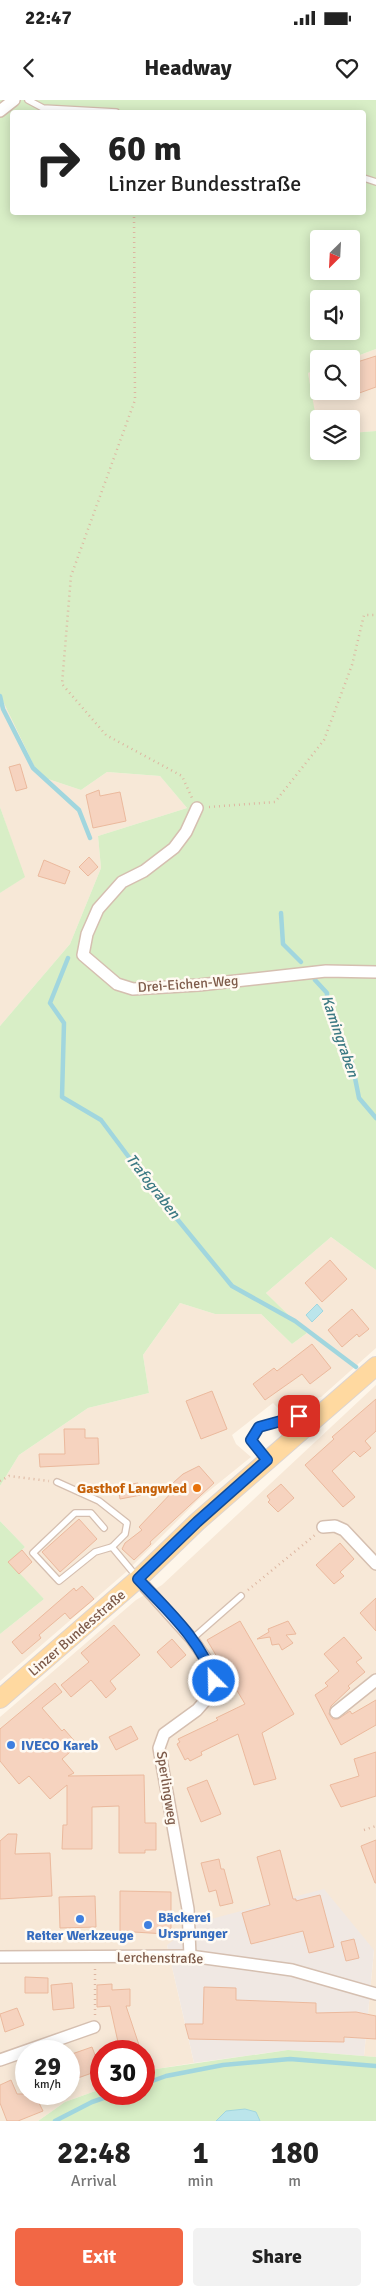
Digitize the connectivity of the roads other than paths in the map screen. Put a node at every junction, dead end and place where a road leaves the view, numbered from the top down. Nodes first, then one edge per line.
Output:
1 (14, 100) edge
2 (28, 100) edge
3 (80, 110) edge
4 (0, 111) edge
5 (198, 808) road end
6 (376, 972) edge
7 (376, 1366) edge
8 (330, 1406) junction
9 (267, 1460) junction
10 (58, 1482) road end
11 (323, 1527) road end
12 (104, 1528) dead end
13 (112, 1547) junction
14 (376, 1564) edge
15 (138, 1579) junction
16 (241, 1596) road end
17 (192, 1639) junction
18 (376, 1680) edge
19 (0, 1700) edge
20 (336, 1712) dead end
21 (190, 1956) junction
22 (0, 1957) edge
23 (376, 1994) edge
24 (94, 2027) road end
25 (0, 2060) edge

1 - 4 street
2 - 3 lane
5 - 6 street, Drei-Eichen-Weg
7 - 8 main road, Linzer Bundesstraße
8 - 9 main road, Linzer Bundesstraße
8 - 9 lane
9 - 15 main road, Linzer Bundesstraße
10 - 13 lane
11 - 14 street
12 - 13 lane
13 - 15 lane
15 - 17 street, Sperlingweg
15 - 19 main road, Linzer Bundesstraße
16 - 17 lane
17 - 21 street, Sperlingweg
18 - 20 street
21 - 22 street, Lerchenstraße
21 - 23 street, Lerchenstraße
24 - 25 street

